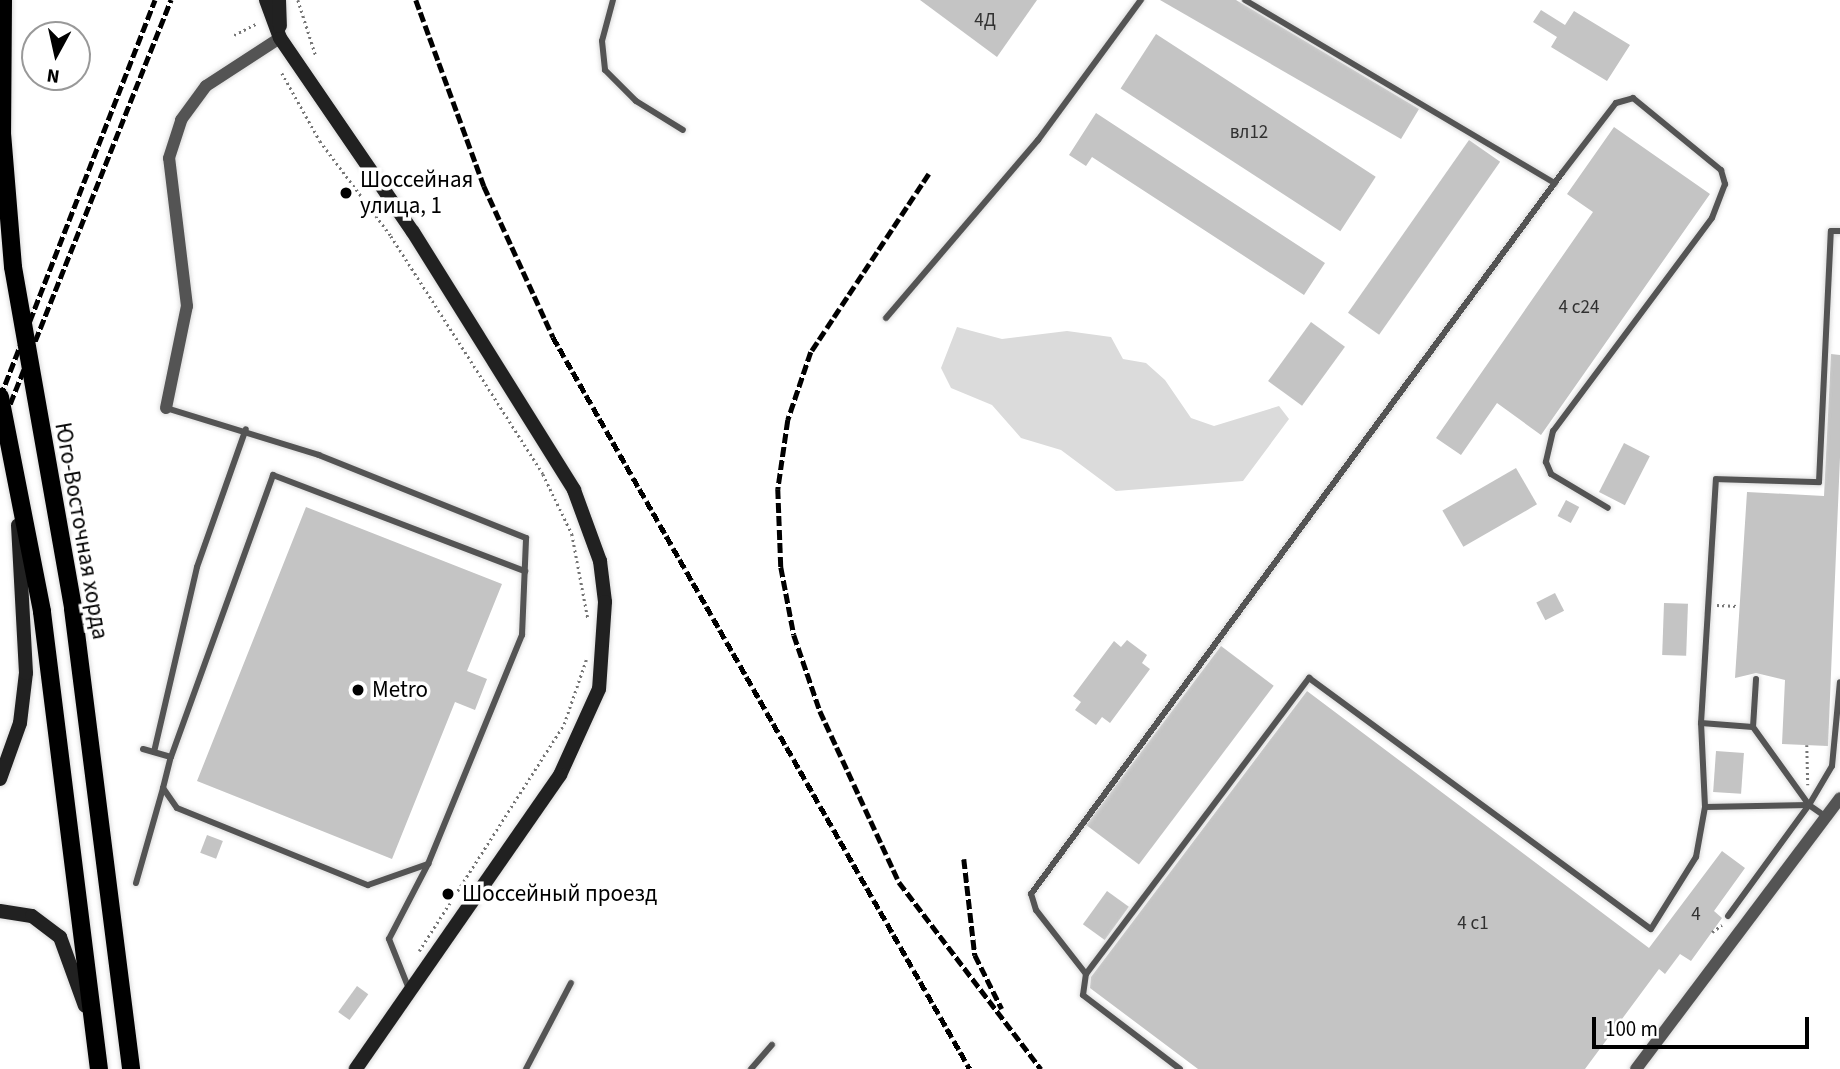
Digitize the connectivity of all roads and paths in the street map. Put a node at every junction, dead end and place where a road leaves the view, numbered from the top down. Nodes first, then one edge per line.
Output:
1 (2, 0) edge
2 (266, 0) edge
3 (279, 0) edge
4 (298, 0) edge
5 (613, 0) edge
6 (1141, 0) edge
7 (1245, 0) edge
8 (259, 26) dead end
9 (234, 35) dead end
10 (280, 37) junction
11 (316, 56) dead end
12 (683, 130) dead end
13 (1555, 183) junction
14 (1840, 231) edge
15 (886, 318) dead end
16 (0, 397) edge
17 (166, 408) joint
18 (246, 429) junction
19 (15, 485) junction
20 (1608, 508) dead end
21 (525, 571) junction
22 (1709, 604) junction
23 (1738, 606) dead end
24 (1756, 679) dead end
25 (1840, 682) edge
26 (1701, 723) junction
27 (1753, 727) junction
28 (1807, 745) dead end
29 (143, 749) dead end
30 (154, 752) junction
31 (172, 757) junction
32 (0, 779) edge
33 (163, 788) junction
34 (1840, 799) edge
35 (1809, 805) junction
36 (1705, 807) junction
37 (1826, 817) junction
38 (428, 864) junction
39 (136, 883) dead end
40 (0, 911) edge
41 (1728, 916) joint
42 (1712, 932) dead end
43 (1086, 974) junction
44 (571, 984) dead end
45 (410, 993) junction
46 (772, 1045) dead end
47 (99, 1069) edge
48 (131, 1069) edge
49 (356, 1069) edge
50 (526, 1069) edge
51 (751, 1069) edge
52 (1180, 1069) edge
53 (1636, 1069) edge

1 - 48 main road, Юго-Восточная хорда
2 - 10 main road
3 - 10 main road
4 - 11 path
5 - 12 lane
6 - 15 lane
7 - 13 lane
8 - 9 path
10 - 17 street
10 - 45 main road
13 - 20 lane
13 - 43 lane
14 - 22 lane
16 - 19 main road
17 - 18 lane
18 - 21 lane
18 - 30 lane
19 - 32 main road
19 - 47 main road
21 - 31 lane
21 - 38 lane
22 - 23 path
22 - 26 lane
24 - 27 lane
25 - 35 lane
26 - 27 lane
26 - 36 lane
27 - 35 lane
28 - 35 path
29 - 30 lane
30 - 31 lane
31 - 33 lane
33 - 38 lane
33 - 39 lane
34 - 37 street
35 - 36 lane
35 - 37 lane
35 - 41 lane
36 - 43 lane
37 - 53 street
38 - 45 lane
40 - 47 main road
41 - 42 path
43 - 52 lane
44 - 50 lane
45 - 49 main road
46 - 51 lane

